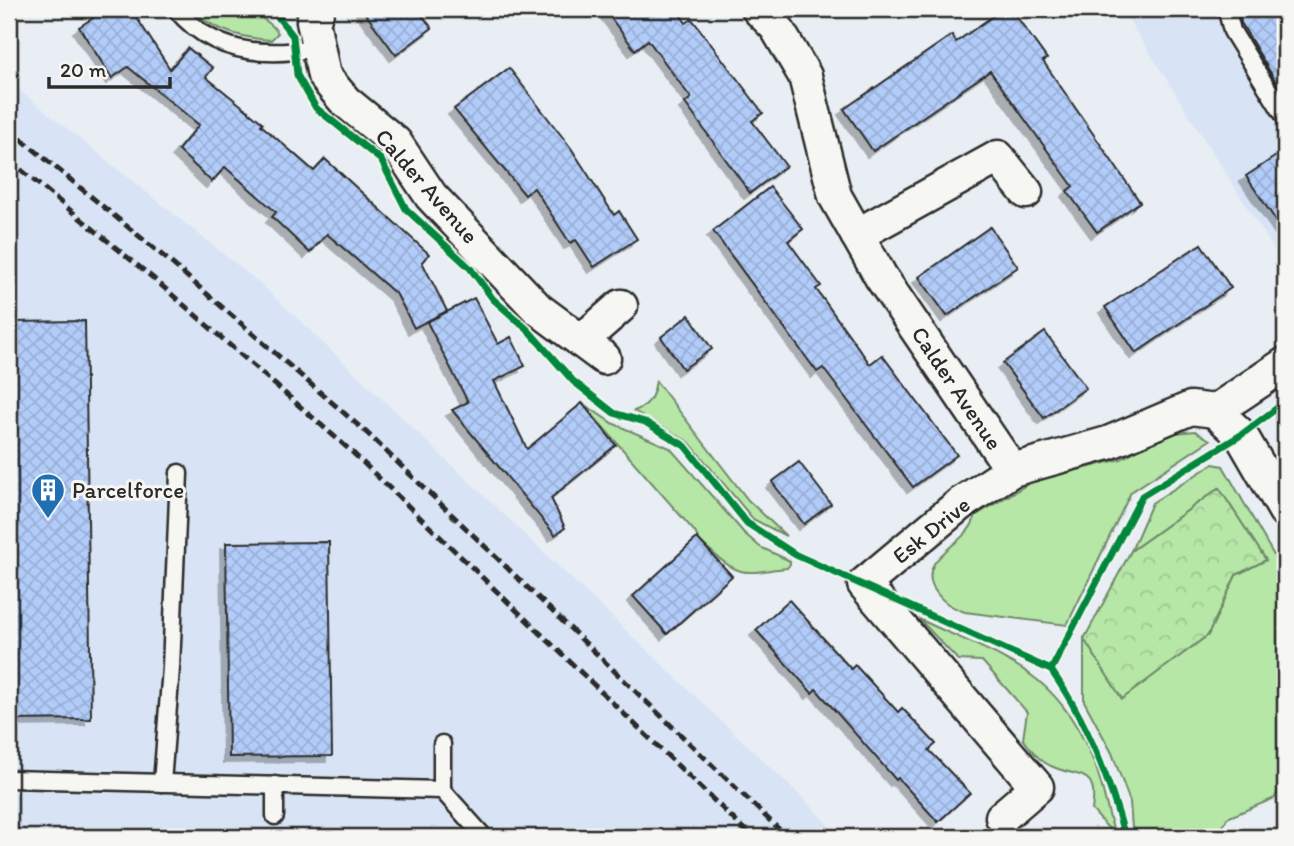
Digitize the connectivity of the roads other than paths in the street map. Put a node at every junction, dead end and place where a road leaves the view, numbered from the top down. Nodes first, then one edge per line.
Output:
1 (176, 9) edge
2 (318, 9) edge
3 (758, 9) edge
4 (1229, 9) edge
5 (316, 48) junction
6 (1285, 117) edge
7 (1026, 192) dead end
8 (857, 235) junction
9 (621, 306) dead end
10 (1285, 364) edge
11 (1215, 411) junction
12 (1012, 470) junction
13 (179, 473) dead end
14 (1285, 511) edge
15 (442, 744) dead end
16 (9, 779) edge
17 (162, 783) junction
18 (275, 785) junction
19 (442, 790) junction
20 (275, 816) dead end
21 (1002, 817) dead end
22 (484, 837) edge

1 - 5 lane
2 - 5 street, Calder Avenue
3 - 8 street, Calder Avenue
4 - 6 lane
5 - 9 street, Calder Avenue
7 - 8 street
8 - 12 street, Calder Avenue
10 - 11 street
11 - 12 street, Esk Drive
11 - 14 street
12 - 21 street, Esk Drive
13 - 17 lane
15 - 19 lane
16 - 17 lane
17 - 18 lane
18 - 19 lane
18 - 20 lane
19 - 22 lane

